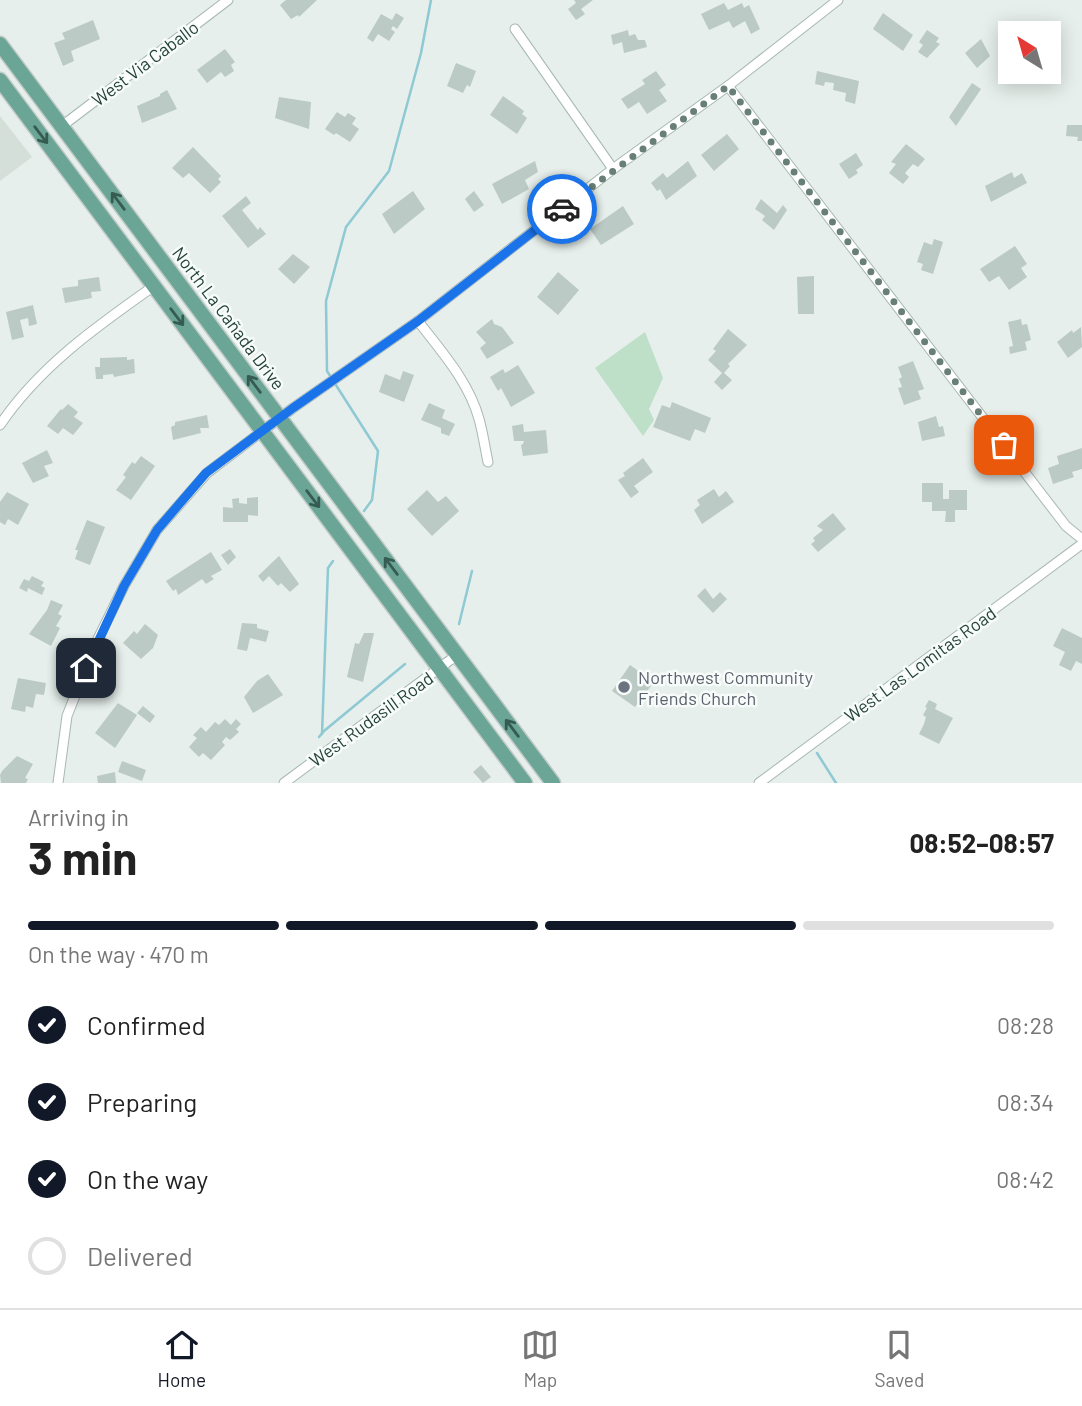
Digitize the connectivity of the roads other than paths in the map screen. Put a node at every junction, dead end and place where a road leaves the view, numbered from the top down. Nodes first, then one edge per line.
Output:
1 (228, 0) edge
2 (835, 1) edge
3 (515, 29) dead end
4 (0, 44) edge
5 (0, 80) edge
6 (728, 86) junction
7 (62, 126) junction
8 (613, 169) junction
9 (153, 286) junction
10 (418, 321) junction
11 (280, 418) junction
12 (0, 425) edge
13 (262, 430) junction
14 (488, 462) dead end
15 (1082, 539) edge
16 (1082, 544) edge
17 (457, 655) junction
18 (440, 668) junction
19 (58, 783) edge
20 (284, 783) edge
21 (525, 783) edge
22 (553, 783) edge
23 (759, 783) edge

1 - 7 street, West Via Caballo
2 - 6 street
3 - 8 street
4 - 7 main road, North La Cañada Drive
5 -> 9 main road
6 - 8 street
6 - 15 street
11 -> 7 main road, North La Cañada Drive
8 - 10 street
9 - 12 street
9 -> 13 main road
10 - 11 street
10 - 14 street
11 - 13 street
17 -> 11 main road, North La Cañada Drive
13 -> 18 main road
13 - 19 street
16 - 23 street, West Las Lomitas Road
17 - 18 street, West Rudasill Road
22 -> 17 main road, North La Cañada Drive
18 - 20 street, West Rudasill Road
18 - 21 main road

